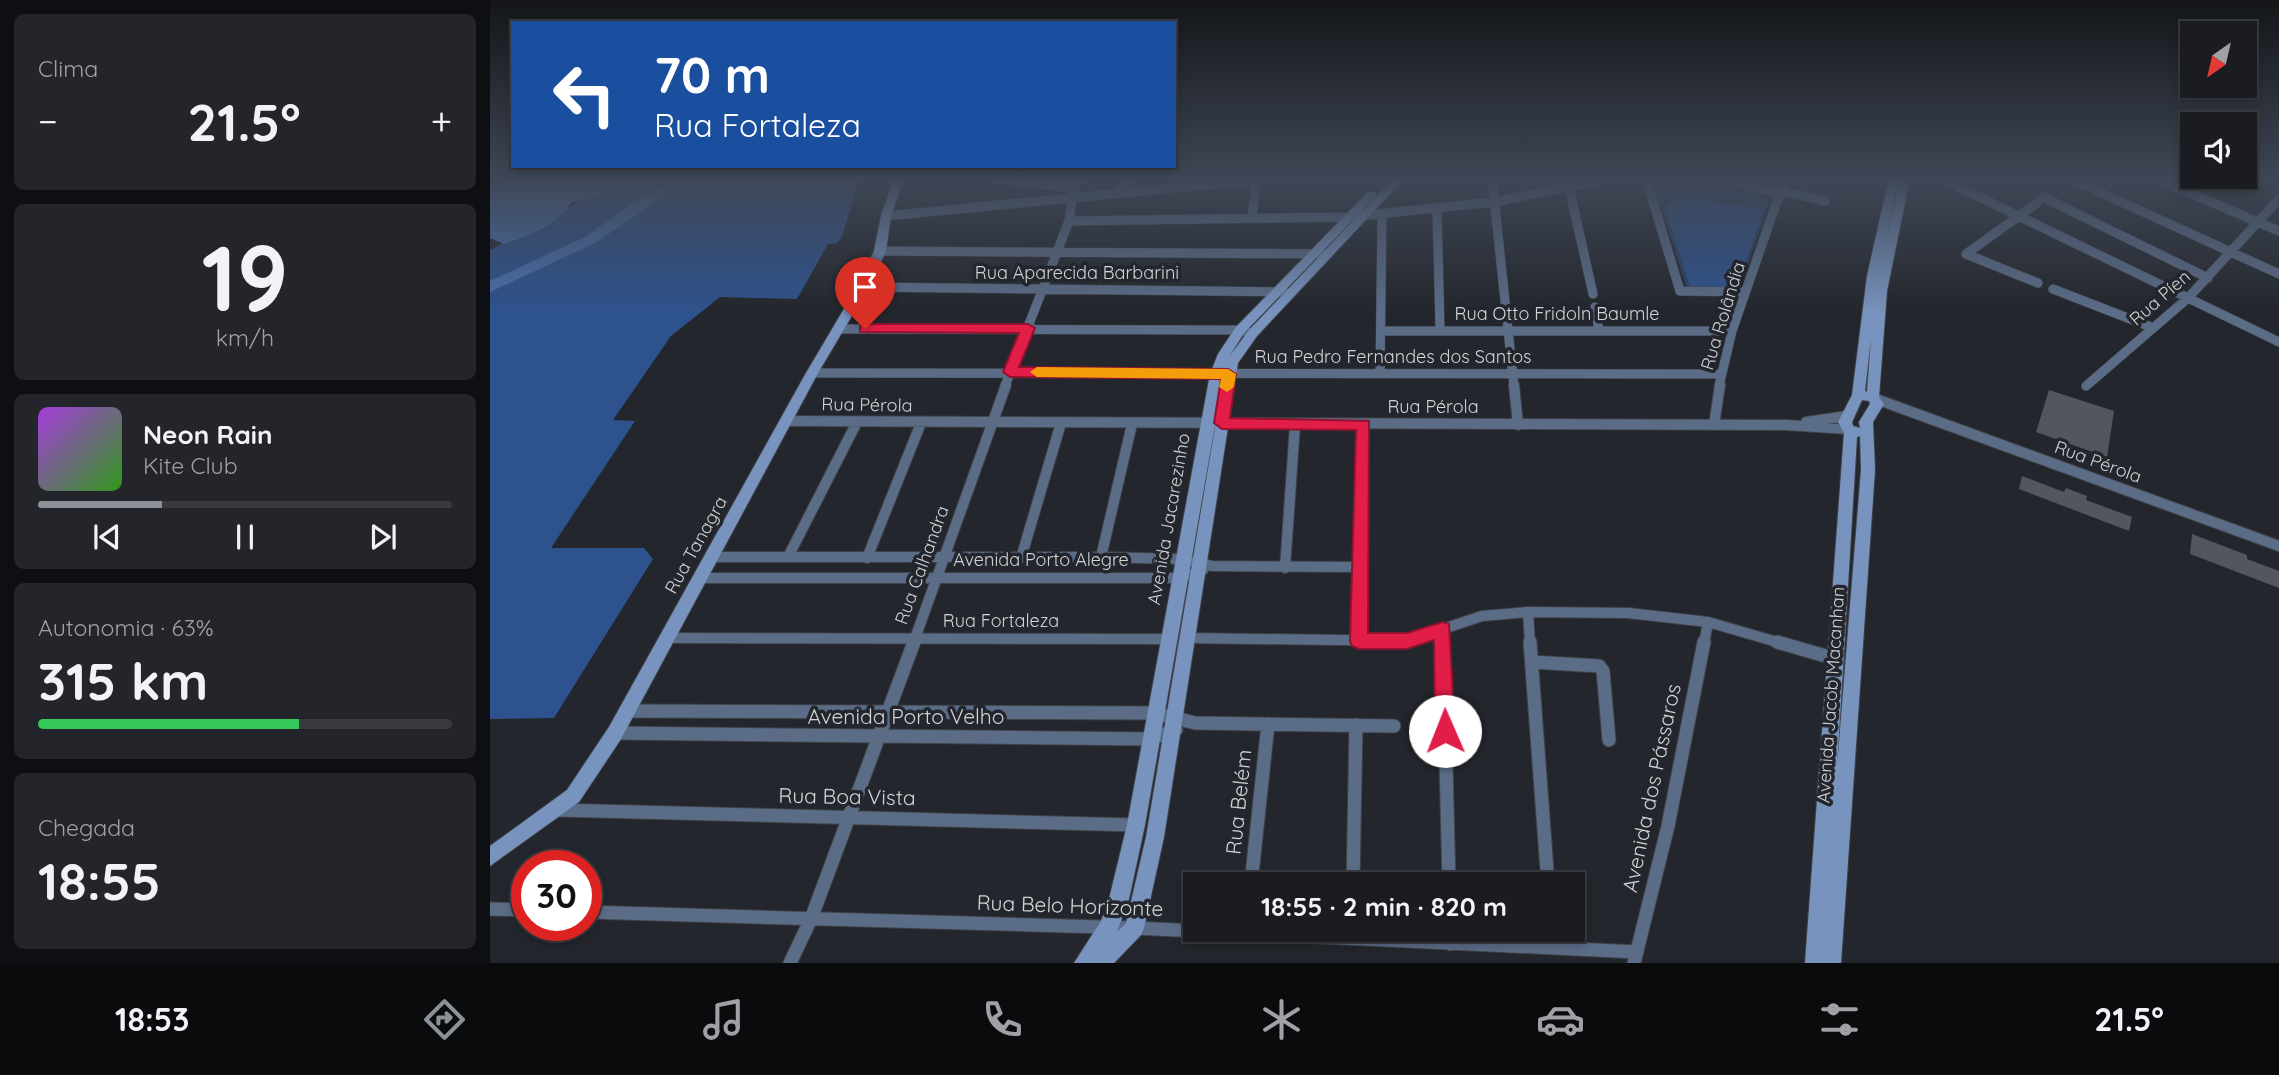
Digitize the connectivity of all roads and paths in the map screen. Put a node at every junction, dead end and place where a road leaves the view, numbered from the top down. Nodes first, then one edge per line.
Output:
1 (885, 223) edge
2 (1068, 223) edge
3 (1344, 223) edge
4 (1355, 223) edge
5 (1382, 223) edge
6 (1437, 223) edge
7 (1495, 223) edge
8 (1577, 223) edge
9 (1660, 223) edge
10 (1770, 223) edge
11 (1884, 223) edge
12 (1895, 223) edge
13 (2009, 223) edge
14 (2036, 223) edge
15 (2089, 223) edge
16 (2167, 223) edge
17 (2258, 223) edge
18 (2261, 223) edge
19 (2279, 231) edge
20 (880, 251) junction
21 (1058, 251) junction
22 (2231, 252) junction
23 (1322, 253) junction
24 (2279, 274) edge
25 (2208, 278) junction
26 (2038, 283) dead end
27 (863, 287) junction
28 (1042, 289) junction
29 (2053, 289) dead end
30 (1284, 292) junction
31 (1745, 292) junction
32 (1593, 294) dead end
33 (2188, 298) junction
34 (1595, 307) dead end
35 (2151, 327) junction
36 (1028, 328) junction
37 (838, 329) junction
38 (1440, 329) junction
39 (1508, 329) junction
40 (1599, 330) junction
41 (1247, 331) junction
42 (1382, 331) junction
43 (1732, 331) junction
44 (2279, 342) edge
45 (1010, 372) junction
46 (812, 373) junction
47 (1513, 373) junction
48 (1222, 374) junction
49 (1380, 374) junction
50 (1721, 374) junction
51 (2086, 386) dead end
52 (1858, 395) junction
53 (1875, 402) junction
54 (787, 421) junction
55 (857, 422) junction
56 (992, 422) junction
57 (1061, 423) junction
58 (1213, 423) junction
59 (921, 424) junction
60 (1132, 424) junction
61 (1295, 425) junction
62 (1364, 425) junction
63 (1518, 425) junction
64 (1714, 425) junction
65 (1853, 426) junction
66 (2279, 546) edge
67 (712, 557) junction
68 (788, 557) junction
69 (944, 557) junction
70 (1101, 557) junction
71 (867, 558) junction
72 (1021, 558) junction
73 (1181, 559) junction
74 (1203, 567) junction
75 (1360, 567) junction
76 (1285, 568) junction
77 (937, 577) junction
78 (700, 578) junction
79 (1179, 578) junction
80 (1528, 612) junction
81 (1708, 622) junction
82 (1443, 630) junction
83 (666, 638) junction
84 (1188, 638) junction
85 (913, 639) junction
86 (1168, 639) junction
87 (1359, 641) junction
88 (1836, 659) junction
89 (1532, 662) junction
90 (626, 711) junction
91 (888, 712) junction
92 (1155, 713) junction
93 (1268, 724) junction
94 (1173, 725) junction
95 (1356, 725) junction
96 (1394, 726) dead end
97 (615, 733) junction
98 (880, 738) junction
99 (1150, 739) junction
100 (1609, 740) dead end
101 (557, 810) junction
102 (848, 819) junction
103 (1136, 825) junction
104 (490, 857) edge
105 (1252, 872) edge
106 (1353, 872) edge
107 (1449, 872) edge
108 (1547, 872) edge
109 (490, 909) edge
110 (511, 910) edge
111 (602, 912) edge
112 (811, 919) junction
113 (1109, 927) junction
114 (1134, 928) junction
115 (1183, 930) edge
116 (1502, 942) edge
117 (1553, 942) edge
118 (1553, 947) junction
119 (1635, 958) edge
120 (790, 963) edge
121 (1084, 963) edge
122 (1100, 963) edge
123 (1815, 963) edge
124 (1832, 963) edge

1 - 20 street, Rua Tanagra
2 - 21 street, Rua Calhandra
3 - 23 street, Avenida Jacarezinho
4 - 23 street, Avenida Jacarezinho
5 - 42 street
6 - 38 street
7 - 39 street
8 - 32 street
9 - 31 street
10 - 31 street, Rua Rolândia
11 - 52 street, Avenida Jacob Macanhan
12 - 53 street, Avenida Jacob Macanhan
13 - 26 street
14 - 33 street
15 - 25 street
16 - 22 street
17 - 22 street, Rua Píen
18 - 19 street
20 - 21 street
20 - 27 street, Rua Tanagra
21 - 23 street
21 - 28 street, Rua Calhandra
22 - 24 street
22 - 25 street, Rua Píen
23 - 30 street, Avenida Jacarezinho
25 - 33 street, Rua Píen
27 - 28 street, Rua Aparecida Barbarini
27 - 37 street, Rua Tanagra
28 - 30 street, Rua Aparecida Barbarini
28 - 36 street, Rua Calhandra
29 - 35 street
30 - 41 street, Avenida Jacarezinho
31 - 43 street, Rua Rolândia
33 - 35 street, Rua Píen
33 - 44 street
34 - 40 street
35 - 51 street, Rua Píen
36 - 37 street
36 - 41 street
36 - 45 street, Rua Calhandra
37 - 46 street, Rua Tanagra
38 - 39 street, Rua Otto Fridoln Baumle
38 - 42 street, Rua Otto Fridoln Baumle
39 - 40 street, Rua Otto Fridoln Baumle
39 - 47 street
40 - 43 street, Rua Otto Fridoln Baumle
41 - 48 street, Avenida Jacarezinho
42 - 49 street
43 - 50 street, Rua Rolândia
45 - 46 street, Rua Pedro Fernandes dos Santos
45 - 48 street, Rua Pedro Fernandes dos Santos
45 - 56 street, Rua Calhandra
46 - 54 street, Rua Tanagra
47 - 49 street, Rua Pedro Fernandes dos Santos
47 - 50 street, Rua Pedro Fernandes dos Santos
47 - 63 street
48 - 49 street, Rua Pedro Fernandes dos Santos
48 - 58 street, Avenida Jacarezinho
50 - 64 street, Rua Rolândia
52 - 53 street
52 - 65 street, Avenida Jacob Macanhan
53 - 65 street, Avenida Jacob Macanhan
53 - 66 street, Rua Pérola
54 - 55 street, Rua Pérola
54 - 67 street, Rua Tanagra
55 - 59 street, Rua Pérola
55 - 68 street
56 - 57 street, Rua Pérola
56 - 59 street, Rua Pérola
56 - 69 street, Rua Calhandra
57 - 60 street, Rua Pérola
57 - 72 street
58 - 60 street, Rua Pérola
58 - 61 street, Rua Pérola
58 - 73 street, Avenida Jacarezinho
58 - 74 street, Avenida Jacarezinho
59 - 71 street
60 - 70 street
61 - 62 street, Rua Pérola
61 - 76 street
62 - 63 street, Rua Pérola
62 - 75 street
63 - 64 street, Rua Pérola
64 - 65 street, Rua Pérola
65 - 88 street, Avenida Jacob Macanhan
65 - 124 street, Avenida Jacob Macanhan
67 - 68 street, Avenida Porto Alegre
67 - 78 street, Rua Tanagra
68 - 71 street, Avenida Porto Alegre
69 - 71 street, Avenida Porto Alegre
69 - 72 street, Avenida Porto Alegre
69 - 77 street, Rua Calhandra
70 - 72 street, Avenida Porto Alegre
70 - 73 street, Avenida Porto Alegre
73 - 74 street, Avenida Porto Alegre
73 - 79 street, Avenida Jacarezinho
74 - 76 street, Avenida Porto Alegre
74 - 79 street, Avenida Porto Alegre
74 - 84 street, Avenida Jacarezinho
75 - 76 street, Avenida Porto Alegre
75 - 87 street
77 - 78 street, Avenida Porto Alegre
77 - 79 street, Avenida Porto Alegre
77 - 85 street, Rua Calhandra
78 - 83 street, Rua Tanagra
79 - 86 street, Avenida Jacarezinho
80 - 81 street
80 - 82 street
80 - 89 street
81 - 88 street
81 - 119 street, Avenida dos Pássaros
82 - 87 street
82 - 107 street
83 - 85 street, Rua Fortaleza
83 - 90 street, Rua Tanagra
84 - 87 street
84 - 94 street, Avenida Jacarezinho
85 - 86 street, Rua Fortaleza
85 - 91 street, Rua Calhandra
86 - 92 street, Avenida Jacarezinho
88 - 123 street, Avenida Jacob Macanhan
89 - 100 street
89 - 108 street
90 - 91 street, Avenida Porto Velho
90 - 97 street, Rua Tanagra
91 - 92 street, Avenida Porto Velho
91 - 98 street, Rua Calhandra
92 - 94 street, Avenida Porto Velho
92 - 99 street, Avenida Jacarezinho
93 - 94 street, Avenida Porto Velho
93 - 95 street, Avenida Porto Velho
93 - 105 street, Rua Belém
94 - 99 street, Avenida Porto Velho
94 - 114 street, Avenida Jacarezinho
95 - 96 street, Avenida Porto Velho
95 - 106 street
97 - 98 street, Avenida Porto Velho
97 - 101 street, Rua Tanagra
98 - 99 street, Avenida Porto Velho
98 - 102 street, Rua Calhandra
99 - 103 street, Avenida Jacarezinho
101 - 102 street, Rua Boa Vista
101 - 104 street, Rua Tanagra
102 - 103 street, Rua Boa Vista
102 - 112 street, Rua Calhandra
103 - 113 street, Avenida Jacarezinho
109 - 110 street
111 - 112 street, Rua Belo Horizonte
112 - 113 street, Rua Belo Horizonte
112 - 120 street, Rua Calhandra
113 - 114 street, Rua Belo Horizonte
113 - 121 street, Avenida Jacarezinho
114 - 115 street, Rua Belo Horizonte
114 - 122 street
116 - 118 street, Rua Belo Horizonte
117 - 118 street
118 - 119 street, Rua Belo Horizonte

